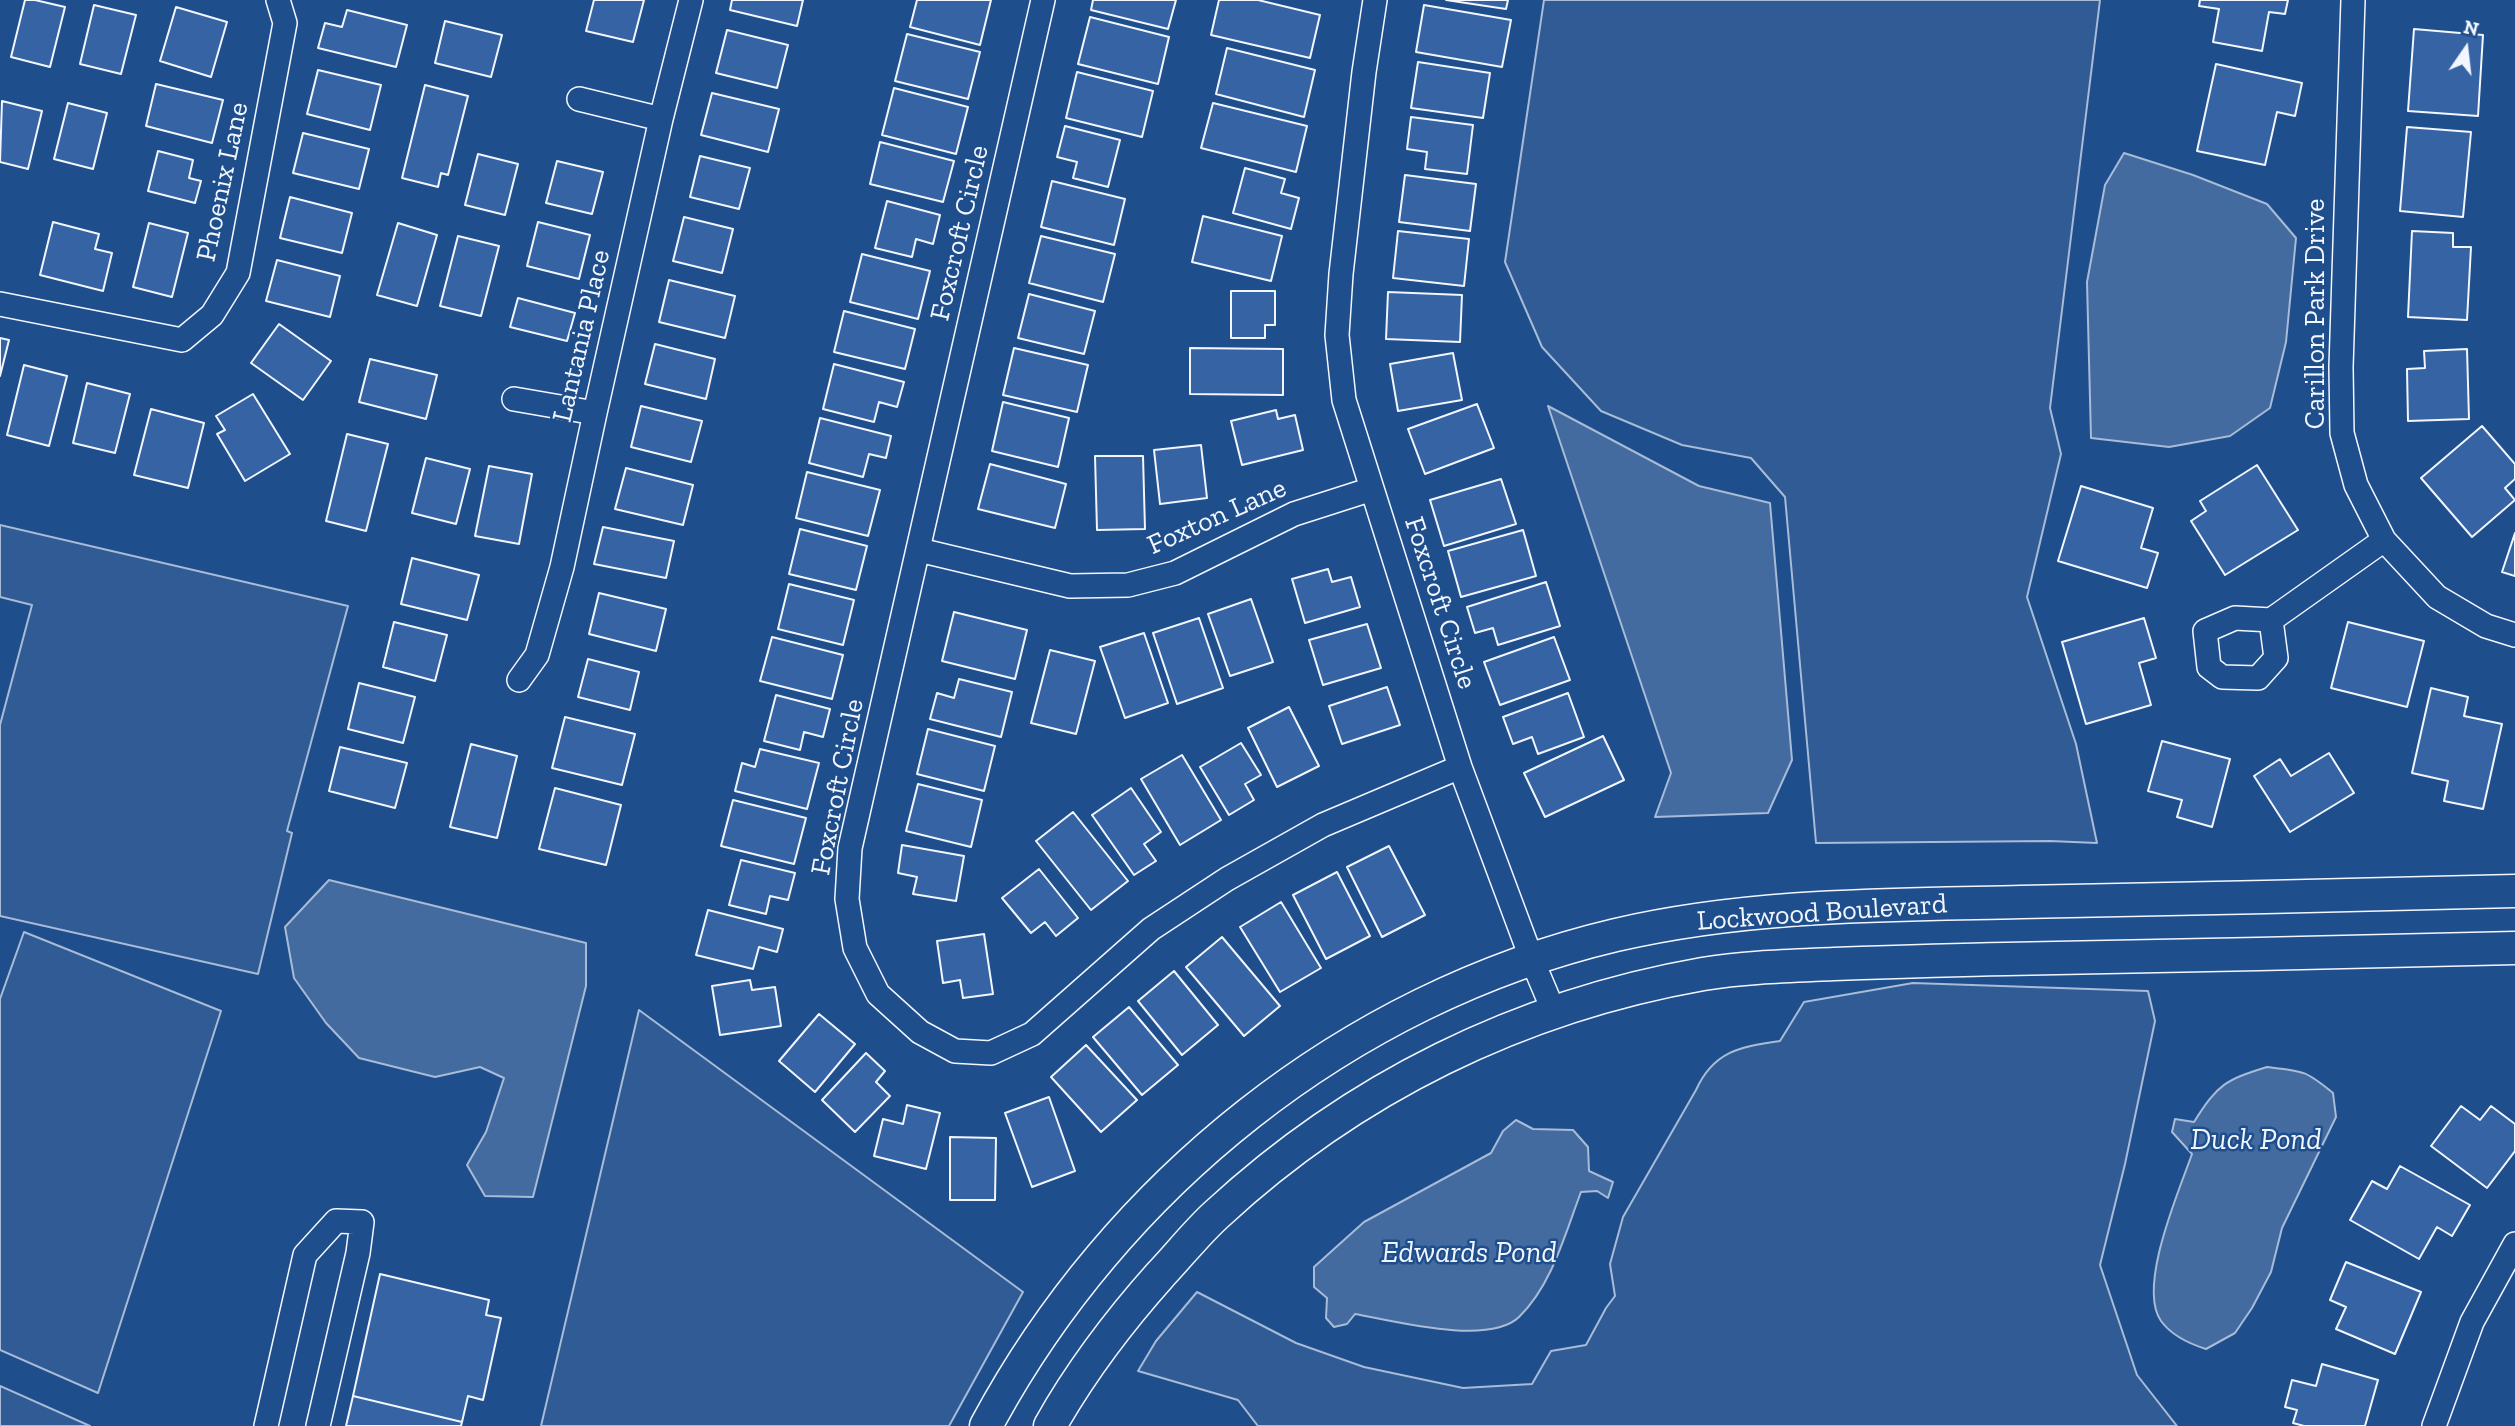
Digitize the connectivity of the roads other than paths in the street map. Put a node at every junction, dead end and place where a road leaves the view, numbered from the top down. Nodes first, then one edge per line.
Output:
1 (278, 0) edge
2 (691, 0) edge
3 (1043, 0) edge
4 (1375, 0) edge
5 (2353, 0) edge
6 (579, 99) dead end
7 (661, 119) junction
8 (0, 304) edge
9 (514, 399) dead end
10 (594, 413) junction
11 (1372, 489) junction
12 (2384, 540) junction
13 (919, 550) junction
14 (2270, 620) dead end
15 (2515, 635) edge
16 (519, 680) dead end
17 (1460, 767) junction
18 (2515, 891) edge
19 (2515, 948) edge
20 (1532, 960) junction
21 (1553, 1012) junction
22 (2515, 1244) edge
23 (265, 1426) edge
24 (318, 1426) edge
25 (986, 1426) edge
26 (1050, 1426) edge
27 (2434, 1426) edge

1 - 8 street, Phoenix Lane
2 - 7 street, Lantania Place
3 - 13 street, Foxcroft Circle
4 - 11 street, Foxcroft Circle
5 - 12 street, Carillon Park Drive
6 - 7 street
7 - 10 street, Lantania Place
9 - 10 street
10 - 16 street, Lantania Place
11 - 13 street, Foxton Lane
11 - 17 street, Foxcroft Circle
12 - 14 street
12 - 15 street, Carillon Park Drive
13 - 17 street, Foxcroft Circle
17 - 20 street, Foxcroft Circle
18 - 20 main road, Lockwood Boulevard
19 - 21 main road, Lockwood Boulevard
20 - 21 street, Foxcroft Circle
20 - 25 main road, Lockwood Boulevard
21 - 26 main road, Lockwood Boulevard
22 - 27 street
23 - 24 street

